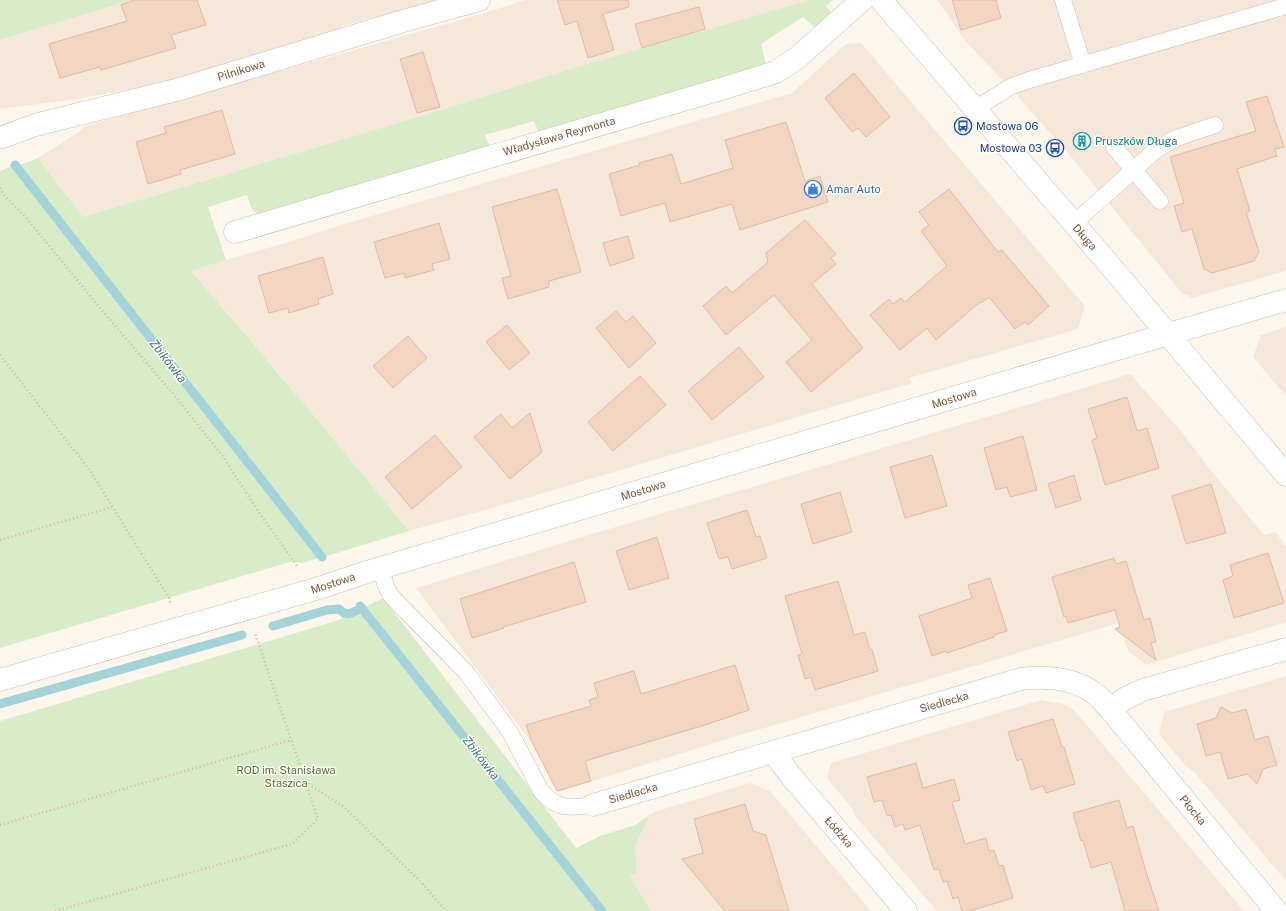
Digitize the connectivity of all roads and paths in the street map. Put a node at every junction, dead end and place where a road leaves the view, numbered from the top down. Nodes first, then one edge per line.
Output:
1 (479, 0) edge
2 (862, 0) edge
3 (881, 0) edge
4 (1062, 0) edge
5 (1286, 6) edge
6 (1083, 65) junction
7 (975, 110) junction
8 (1215, 125) dead end
9 (3, 137) dead end
10 (1114, 147) dead end
11 (1133, 170) junction
12 (0, 188) edge
13 (1160, 201) dead end
14 (1074, 224) junction
15 (235, 232) dead end
16 (1286, 300) edge
17 (1167, 334) junction
18 (0, 355) edge
19 (1286, 475) edge
20 (112, 507) junction
21 (0, 540) edge
22 (381, 568) junction
23 (313, 590) junction
24 (169, 598) dead end
25 (258, 644) dead end
26 (1286, 649) edge
27 (0, 680) edge
28 (1110, 709) junction
29 (290, 740) junction
30 (773, 752) junction
31 (305, 782) junction
32 (593, 805) joint
33 (0, 825) edge
34 (55, 911) edge
35 (446, 911) edge
36 (906, 911) edge
37 (1276, 911) edge

1 - 9 street, Pilnikowa
2 - 15 street, Władysława Reymonta
3 - 7 street, Długa
4 - 6 lane
5 - 6 lane
6 - 7 lane
7 - 14 street, Długa
8 - 11 lane
10 - 11 lane
11 - 13 lane
11 - 14 lane
12 - 23 path
14 - 17 street, Długa
16 - 17 street, Mostowa
17 - 19 street, Długa
17 - 22 street, Mostowa
18 - 20 path
20 - 21 path
20 - 24 path
22 - 23 street, Mostowa
22 - 32 lane
23 - 27 street, Mostowa
25 - 29 path
26 - 28 street
28 - 30 street, Siedlecka
28 - 37 street, Płocka
29 - 31 path
29 - 33 path
30 - 32 street, Siedlecka
30 - 36 street, Łódzka
31 - 34 path
31 - 35 path

